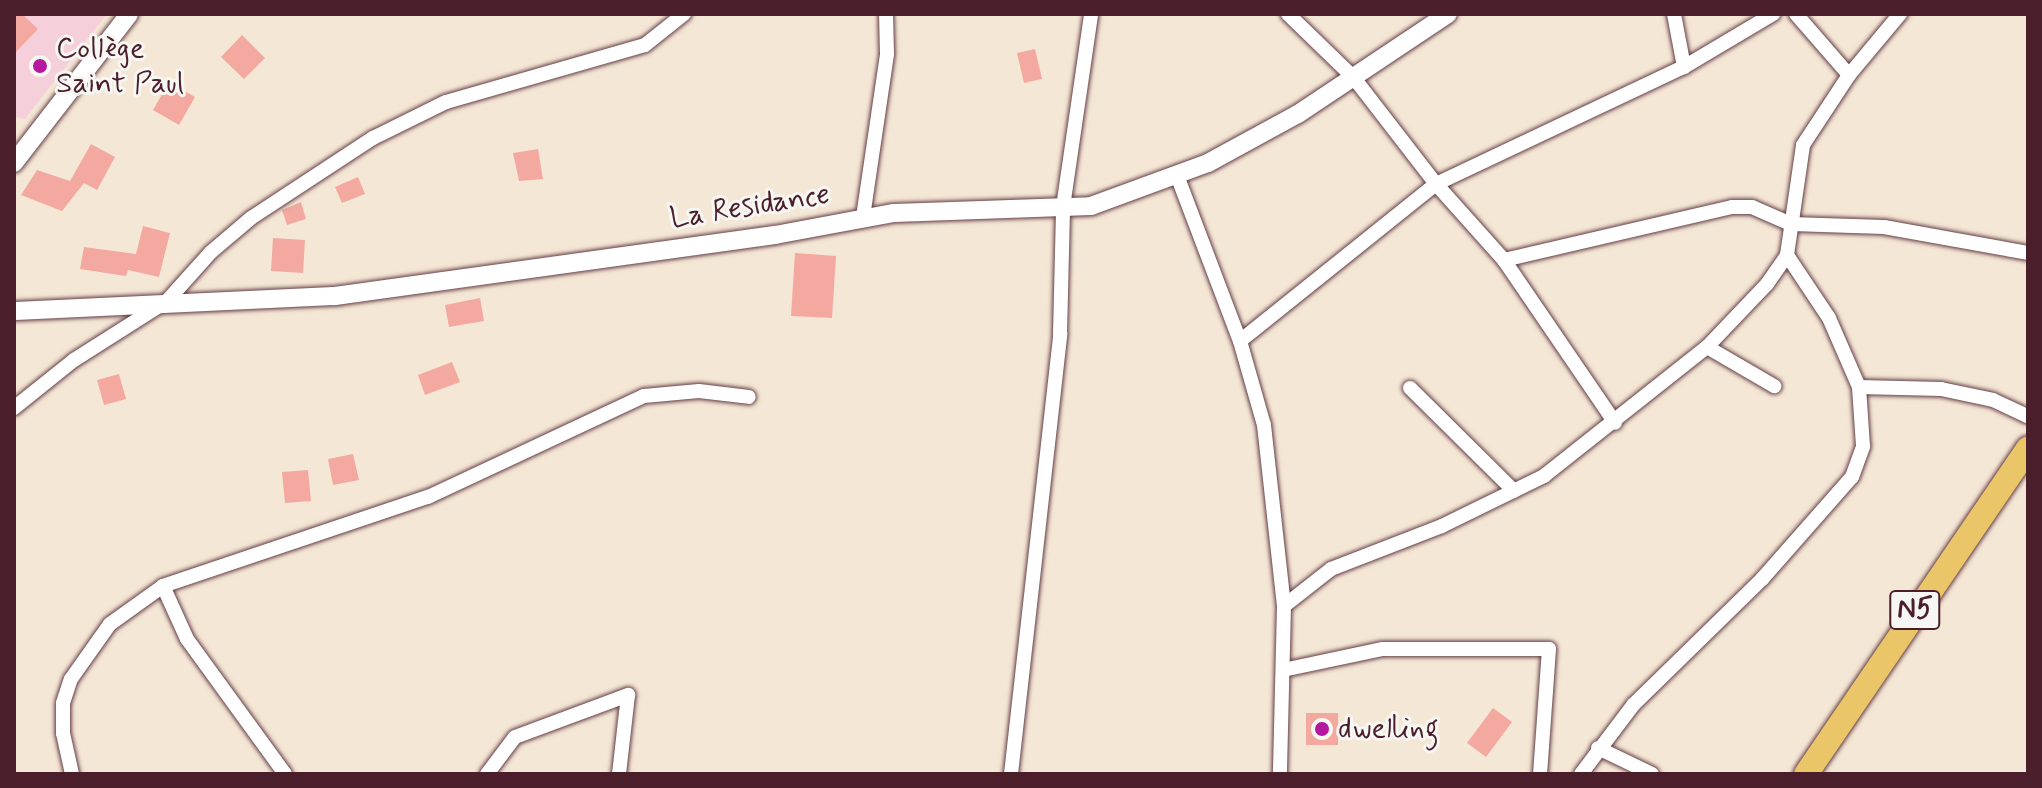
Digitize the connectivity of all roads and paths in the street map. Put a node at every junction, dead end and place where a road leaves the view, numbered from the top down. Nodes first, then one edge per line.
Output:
1 (129, 14) edge
2 (684, 14) edge
3 (886, 14) edge
4 (1091, 14) edge
5 (1288, 14) edge
6 (1448, 14) edge
7 (1674, 14) edge
8 (1773, 14) edge
9 (1796, 14) edge
10 (1900, 14) edge
11 (1684, 67) junction
12 (1849, 75) junction
13 (1354, 78) junction
14 (20, 141) edge
15 (14, 163) edge
16 (1178, 178) junction
17 (1436, 184) junction
18 (1063, 207) junction
19 (863, 217) junction
20 (1791, 224) junction
21 (2028, 253) edge
22 (1787, 255) junction
23 (1504, 260) junction
24 (167, 301) junction
25 (14, 311) edge
26 (1240, 341) junction
27 (1707, 347) junction
28 (1774, 386) dead end
29 (1859, 387) junction
30 (1410, 388) dead end
31 (749, 397) dead end
32 (14, 408) edge
33 (2028, 416) edge
34 (1615, 423) junction
35 (2025, 459) edge
36 (1514, 491) junction
37 (163, 586) junction
38 (1284, 606) junction
39 (1283, 670) junction
40 (1598, 748) junction
41 (72, 774) edge
42 (285, 774) edge
43 (487, 774) edge
44 (619, 774) edge
45 (1011, 774) edge
46 (1280, 774) edge
47 (1540, 774) edge
48 (1581, 774) edge
49 (1652, 774) edge
50 (1806, 774) edge

1 - 14 street
2 - 24 street
3 - 19 street
4 - 18 street
5 - 13 street
6 - 13 street, La Residance
7 - 11 street
8 - 11 street
9 - 12 street
10 - 12 street
11 - 17 street
12 - 20 street
13 - 16 street, La Residance
13 - 17 street
14 - 15 street
16 - 18 street, La Residance
16 - 26 street
17 - 23 street
17 - 26 street
18 - 19 street, La Residance
18 - 45 street
19 - 24 street, La Residance
20 - 21 street
20 - 22 street
20 - 23 street
22 - 27 street
22 - 29 street
23 - 34 street
24 - 25 street, La Residance
24 - 32 street
26 - 38 street
27 - 28 street
27 - 34 street
29 - 33 street
29 - 40 street
30 - 36 street
31 - 37 street
34 - 36 street
35 - 50 highway, N5
36 - 38 street
37 - 41 street
37 - 42 street
38 - 39 street
39 - 46 street
39 - 47 street
40 - 48 street
40 - 49 street
43 - 44 street

